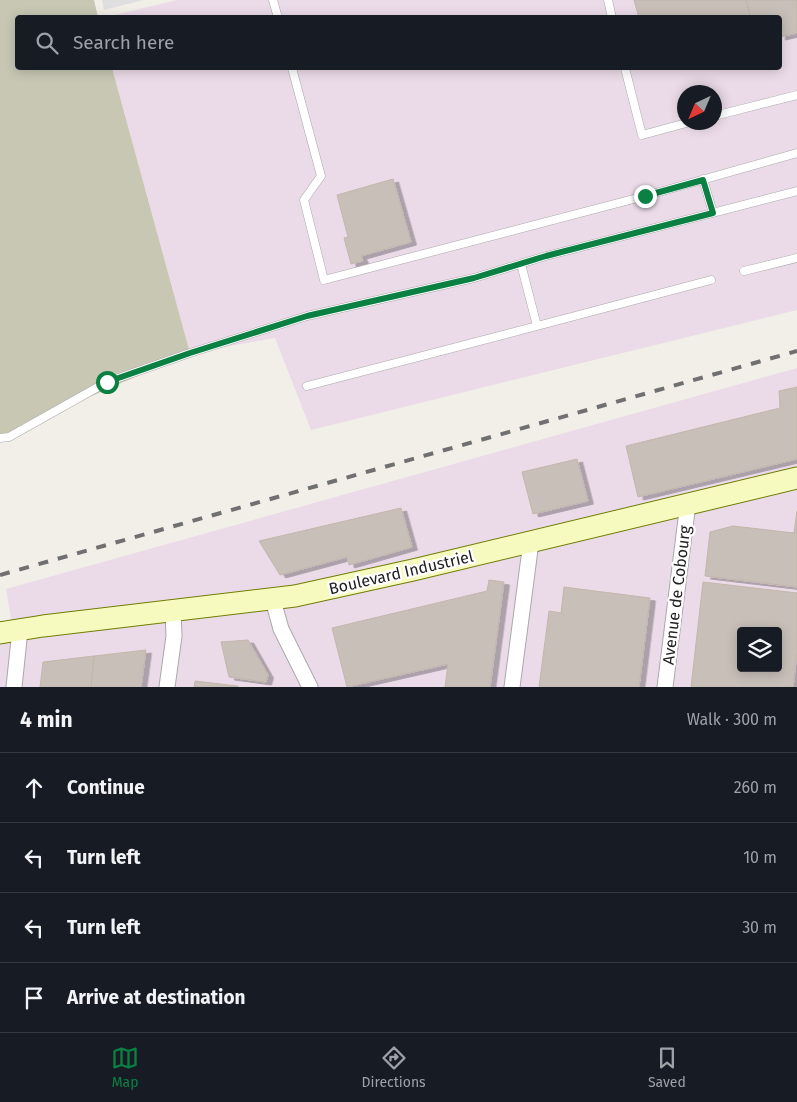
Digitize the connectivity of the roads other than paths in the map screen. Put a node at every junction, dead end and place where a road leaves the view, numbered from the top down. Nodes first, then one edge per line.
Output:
1 (273, 0) edge
2 (608, 0) edge
3 (277, 15) edge
4 (611, 15) edge
5 (293, 70) edge
6 (626, 70) edge
7 (797, 95) edge
8 (722, 114) edge
9 (677, 126) edge
10 (797, 153) edge
11 (703, 180) junction
12 (797, 191) edge
13 (713, 213) junction
14 (797, 258) edge
15 (521, 264) junction
16 (744, 271) dead end
17 (711, 280) dead end
18 (537, 326) junction
19 (307, 386) dead end
20 (0, 438) edge
21 (797, 478) edge
22 (688, 504) junction
23 (531, 542) junction
24 (273, 600) junction
25 (173, 611) junction
26 (10, 631) edge
27 (14, 687) edge
28 (168, 687) edge
29 (310, 687) edge
30 (512, 687) edge
31 (665, 687) edge

1 - 3 lane
2 - 4 lane
5 - 11 lane
6 - 9 lane
7 - 8 lane
10 - 11 lane
11 - 13 lane
12 - 13 lane
13 - 15 lane
14 - 16 lane
15 - 18 lane
15 - 20 lane
17 - 18 lane
18 - 19 lane
21 - 22 street, Boulevard Industriel
22 - 23 street, Boulevard Industriel
22 - 31 street, Avenue de Cobourg
23 - 24 street, Boulevard Industriel
23 - 30 street
24 - 25 street, Boulevard Industriel
24 - 29 street
25 - 26 street, Boulevard Industriel
25 - 28 street
26 - 27 street

